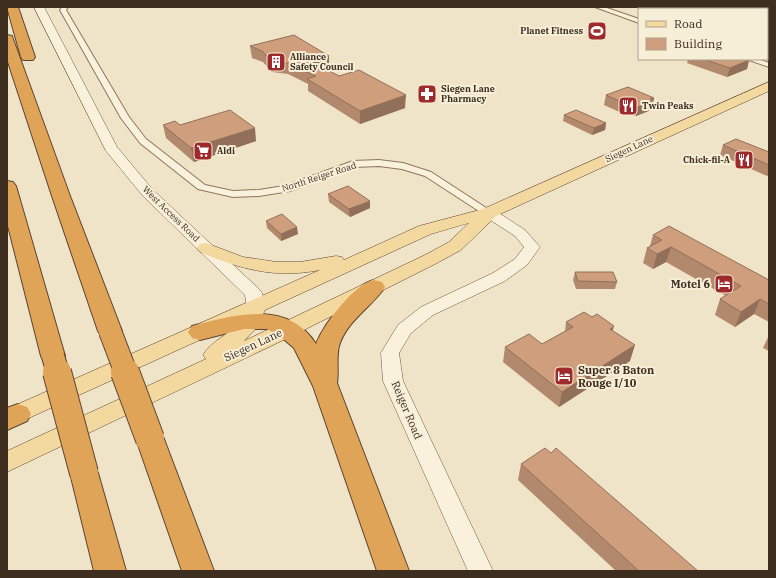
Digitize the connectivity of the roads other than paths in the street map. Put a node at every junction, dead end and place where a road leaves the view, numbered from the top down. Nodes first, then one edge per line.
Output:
1 (12, 7) edge
2 (39, 7) edge
3 (65, 7) edge
4 (598, 7) edge
5 (618, 7) edge
6 (638, 14) edge
7 (638, 21) edge
8 (7, 39) edge
9 (753, 60) edge
10 (769, 65) edge
11 (769, 86) edge
12 (7, 186) edge
13 (61, 196) junction
14 (489, 213) junction
15 (206, 248) junction
16 (386, 248) junction
17 (374, 288) junction
18 (253, 314) junction
19 (287, 330) junction
20 (200, 332) joint
21 (183, 378) junction
22 (325, 384) junction
23 (11, 418) edge
24 (10, 460) edge
25 (110, 571) edge
26 (198, 571) edge
27 (393, 571) edge
28 (481, 571) edge

1 - 13 highway
2 - 15 main road, West Access Road
3 - 14 street, North Reiger Road
4 - 7 street
5 - 6 street
8 - 13 highway
9 - 10 street
11 - 14 main road, Siegen Lane
12 - 25 highway, bridge
13 - 26 highway, bridge
14 - 16 main road, Siegen Lane
14 - 17 main road, Siegen Lane
14 - 28 main road, Reiger Road
15 - 16 main road
15 - 18 main road, West Access Road
16 - 18 main road, Siegen Lane
17 - 19 main road, Siegen Lane
17 - 22 highway
18 - 19 highway
18 - 20 highway
18 - 21 main road
19 - 21 main road, Siegen Lane
19 - 22 highway
20 - 23 main road
21 - 24 main road, Siegen Lane
22 - 27 highway

